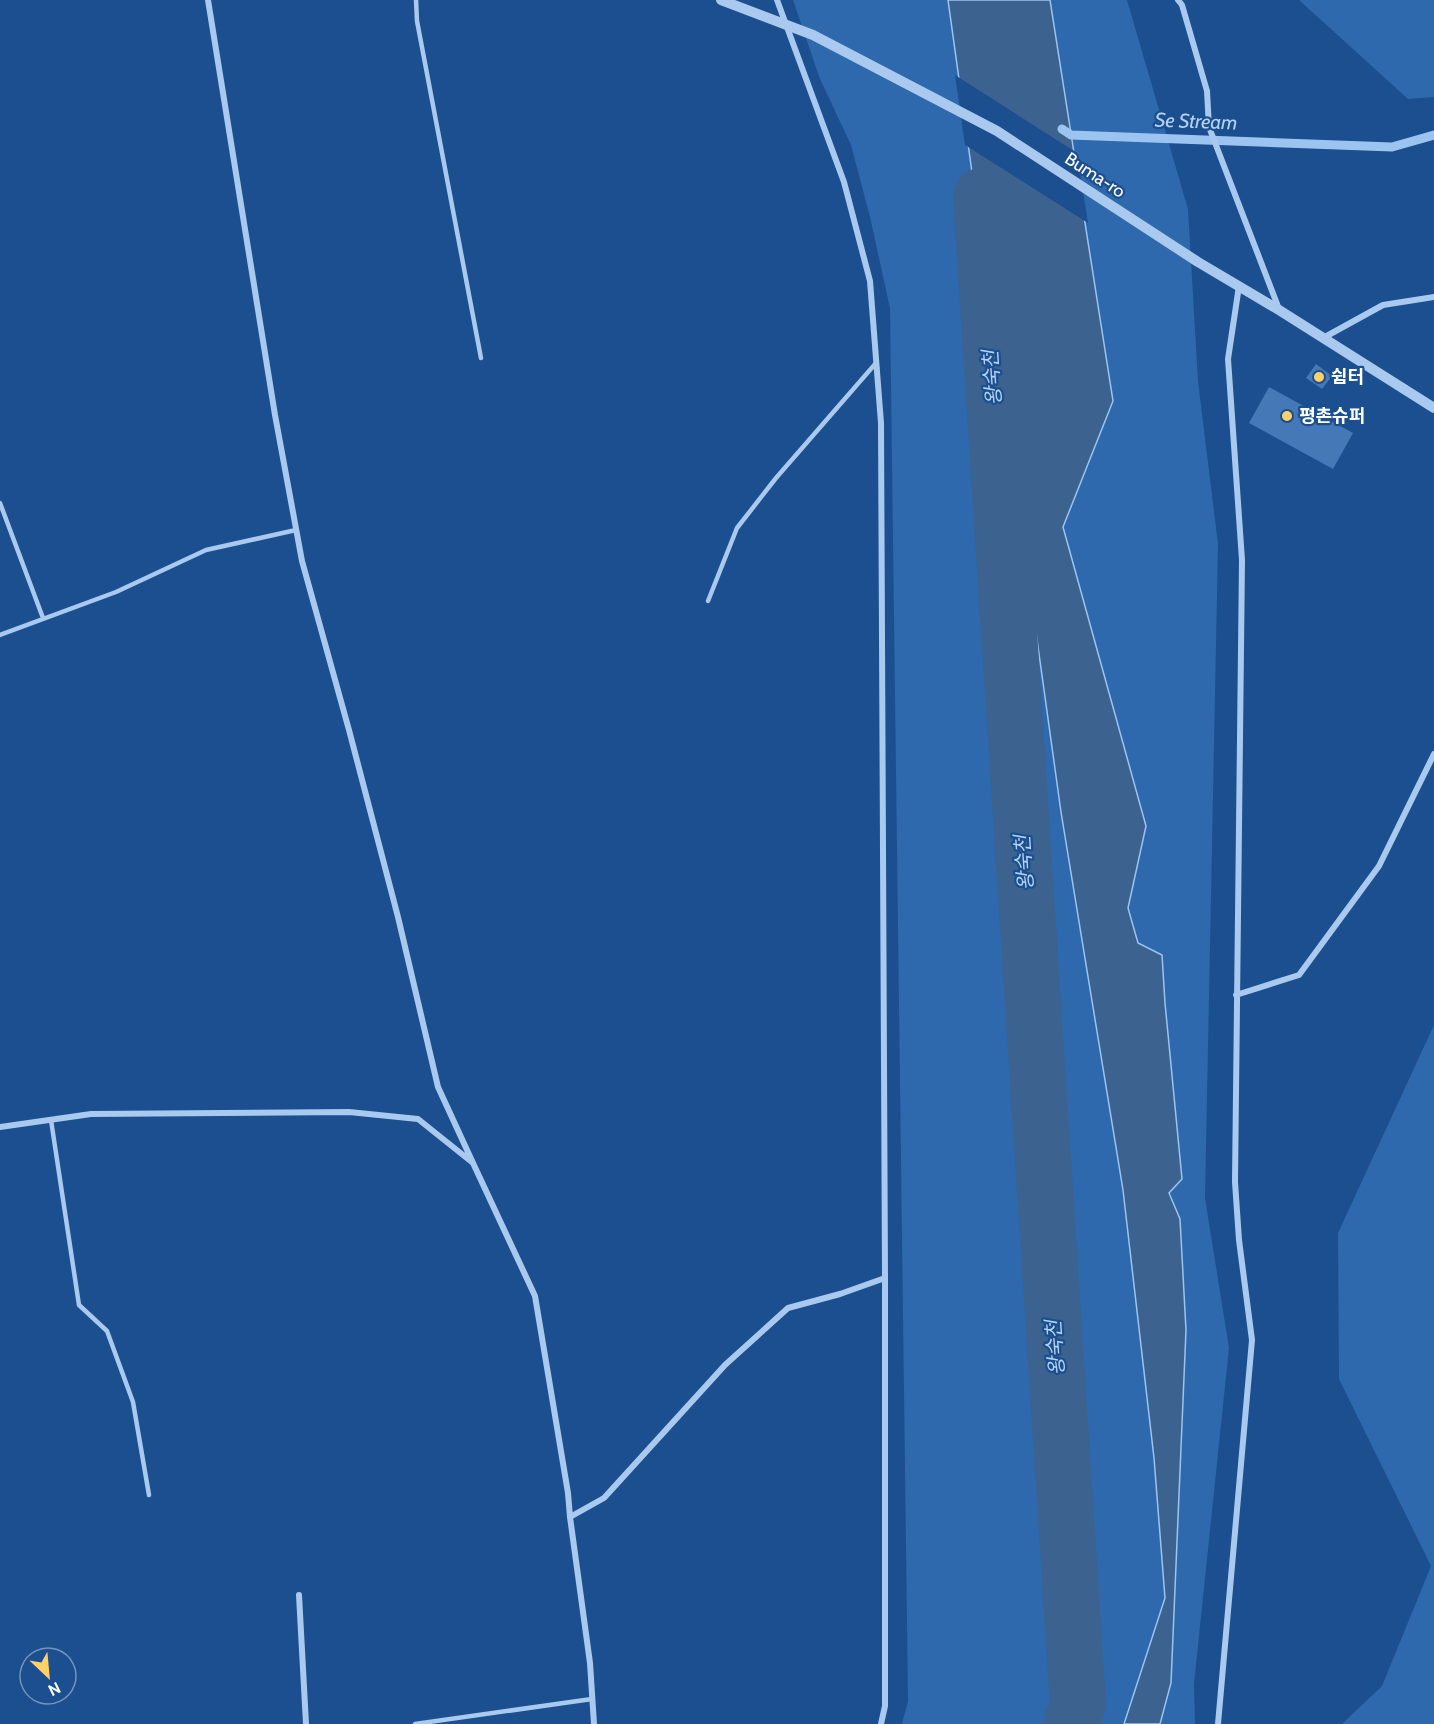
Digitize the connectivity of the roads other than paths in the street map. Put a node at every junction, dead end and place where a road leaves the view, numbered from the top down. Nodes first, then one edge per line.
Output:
1 (208, 0) edge
2 (416, 0) edge
3 (722, 0) edge
4 (777, 0) edge
5 (1178, 0) edge
6 (784, 24) junction
7 (1239, 285) junction
8 (1434, 297) edge
9 (1279, 310) junction
10 (1322, 338) junction
11 (481, 358) dead end
12 (876, 362) junction
13 (1434, 408) edge
14 (0, 503) edge
15 (296, 530) junction
16 (708, 601) dead end
17 (43, 618) junction
18 (0, 635) edge
19 (1434, 754) edge
20 (1236, 995) junction
21 (51, 1120) junction
22 (0, 1127) edge
23 (473, 1163) junction
24 (885, 1278) junction
25 (149, 1495) dead end
26 (570, 1517) junction
27 (299, 1595) dead end
28 (592, 1699) junction
29 (306, 1724) edge
30 (415, 1724) edge
31 (594, 1724) edge
32 (881, 1724) edge
33 (1218, 1724) edge

1 - 15 street
2 - 11 lane
3 - 6 street, Buma-ro
4 - 6 street
5 - 9 street
6 - 7 street, Buma-ro
6 - 12 street
7 - 9 street, Buma-ro
7 - 20 street
8 - 10 street
9 - 10 street, Buma-ro
10 - 13 street, Buma-ro
12 - 16 lane
12 - 24 street
14 - 17 lane
15 - 17 lane
15 - 23 street
17 - 18 lane
19 - 20 street
20 - 33 street
21 - 22 street
21 - 23 street
21 - 25 lane
23 - 26 street
24 - 26 street
24 - 32 street
26 - 28 street
27 - 29 street
28 - 30 lane
28 - 31 street

